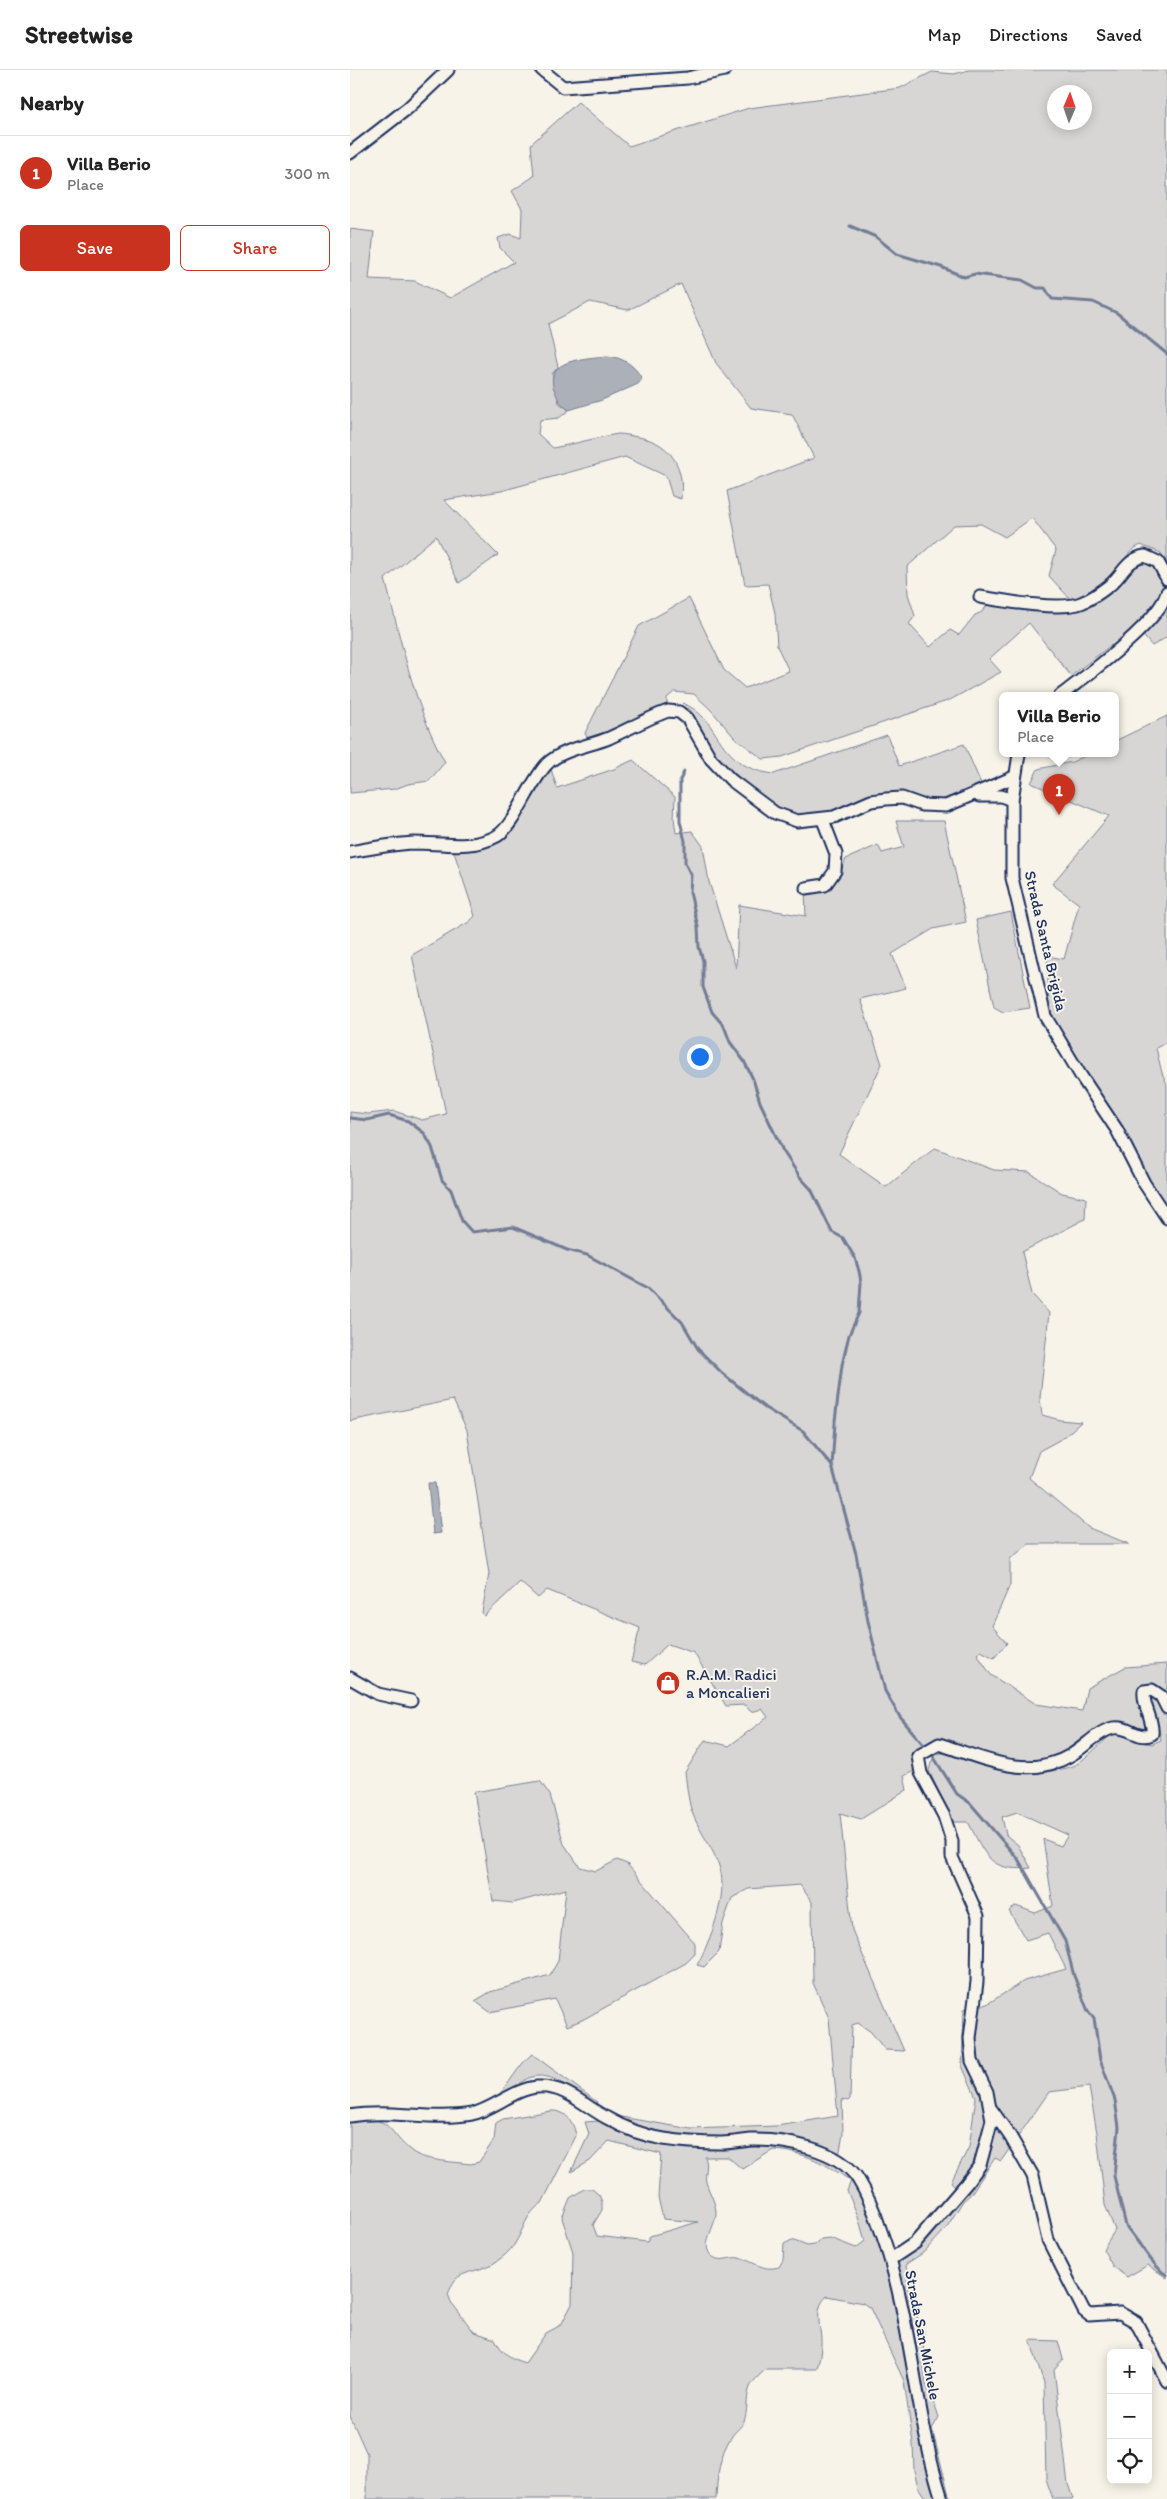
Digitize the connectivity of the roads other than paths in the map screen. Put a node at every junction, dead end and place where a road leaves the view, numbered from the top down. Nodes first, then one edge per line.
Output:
1 (448, 70) edge
2 (542, 70) edge
3 (725, 70) edge
4 (350, 153) edge
5 (1167, 579) edge
6 (1167, 592) edge
7 (980, 597) dead end
8 (1065, 692) edge
9 (1018, 757) edge
10 (1014, 777) junction
11 (967, 797) junction
12 (1012, 800) junction
13 (823, 820) junction
14 (350, 852) edge
15 (806, 888) dead end
16 (1167, 1218) edge
17 (350, 1678) edge
18 (411, 1701) dead end
19 (1167, 1708) edge
20 (991, 2108) junction
21 (350, 2116) edge
22 (891, 2259) junction
23 (1167, 2381) edge
24 (942, 2499) edge

1 - 4 street
2 - 3 street
5 - 7 street
6 - 8 street
9 - 10 street, Strada Santa Brigida
10 - 11 street
10 - 12 street, Strada Santa Brigida
11 - 12 street
11 - 13 street
12 - 16 street, Strada Santa Brigida
13 - 14 street
13 - 15 street
17 - 18 street
19 - 20 street, Strada San Michele
20 - 22 street, Strada San Michele
20 - 23 street
21 - 22 street
22 - 24 street, Strada San Michele

